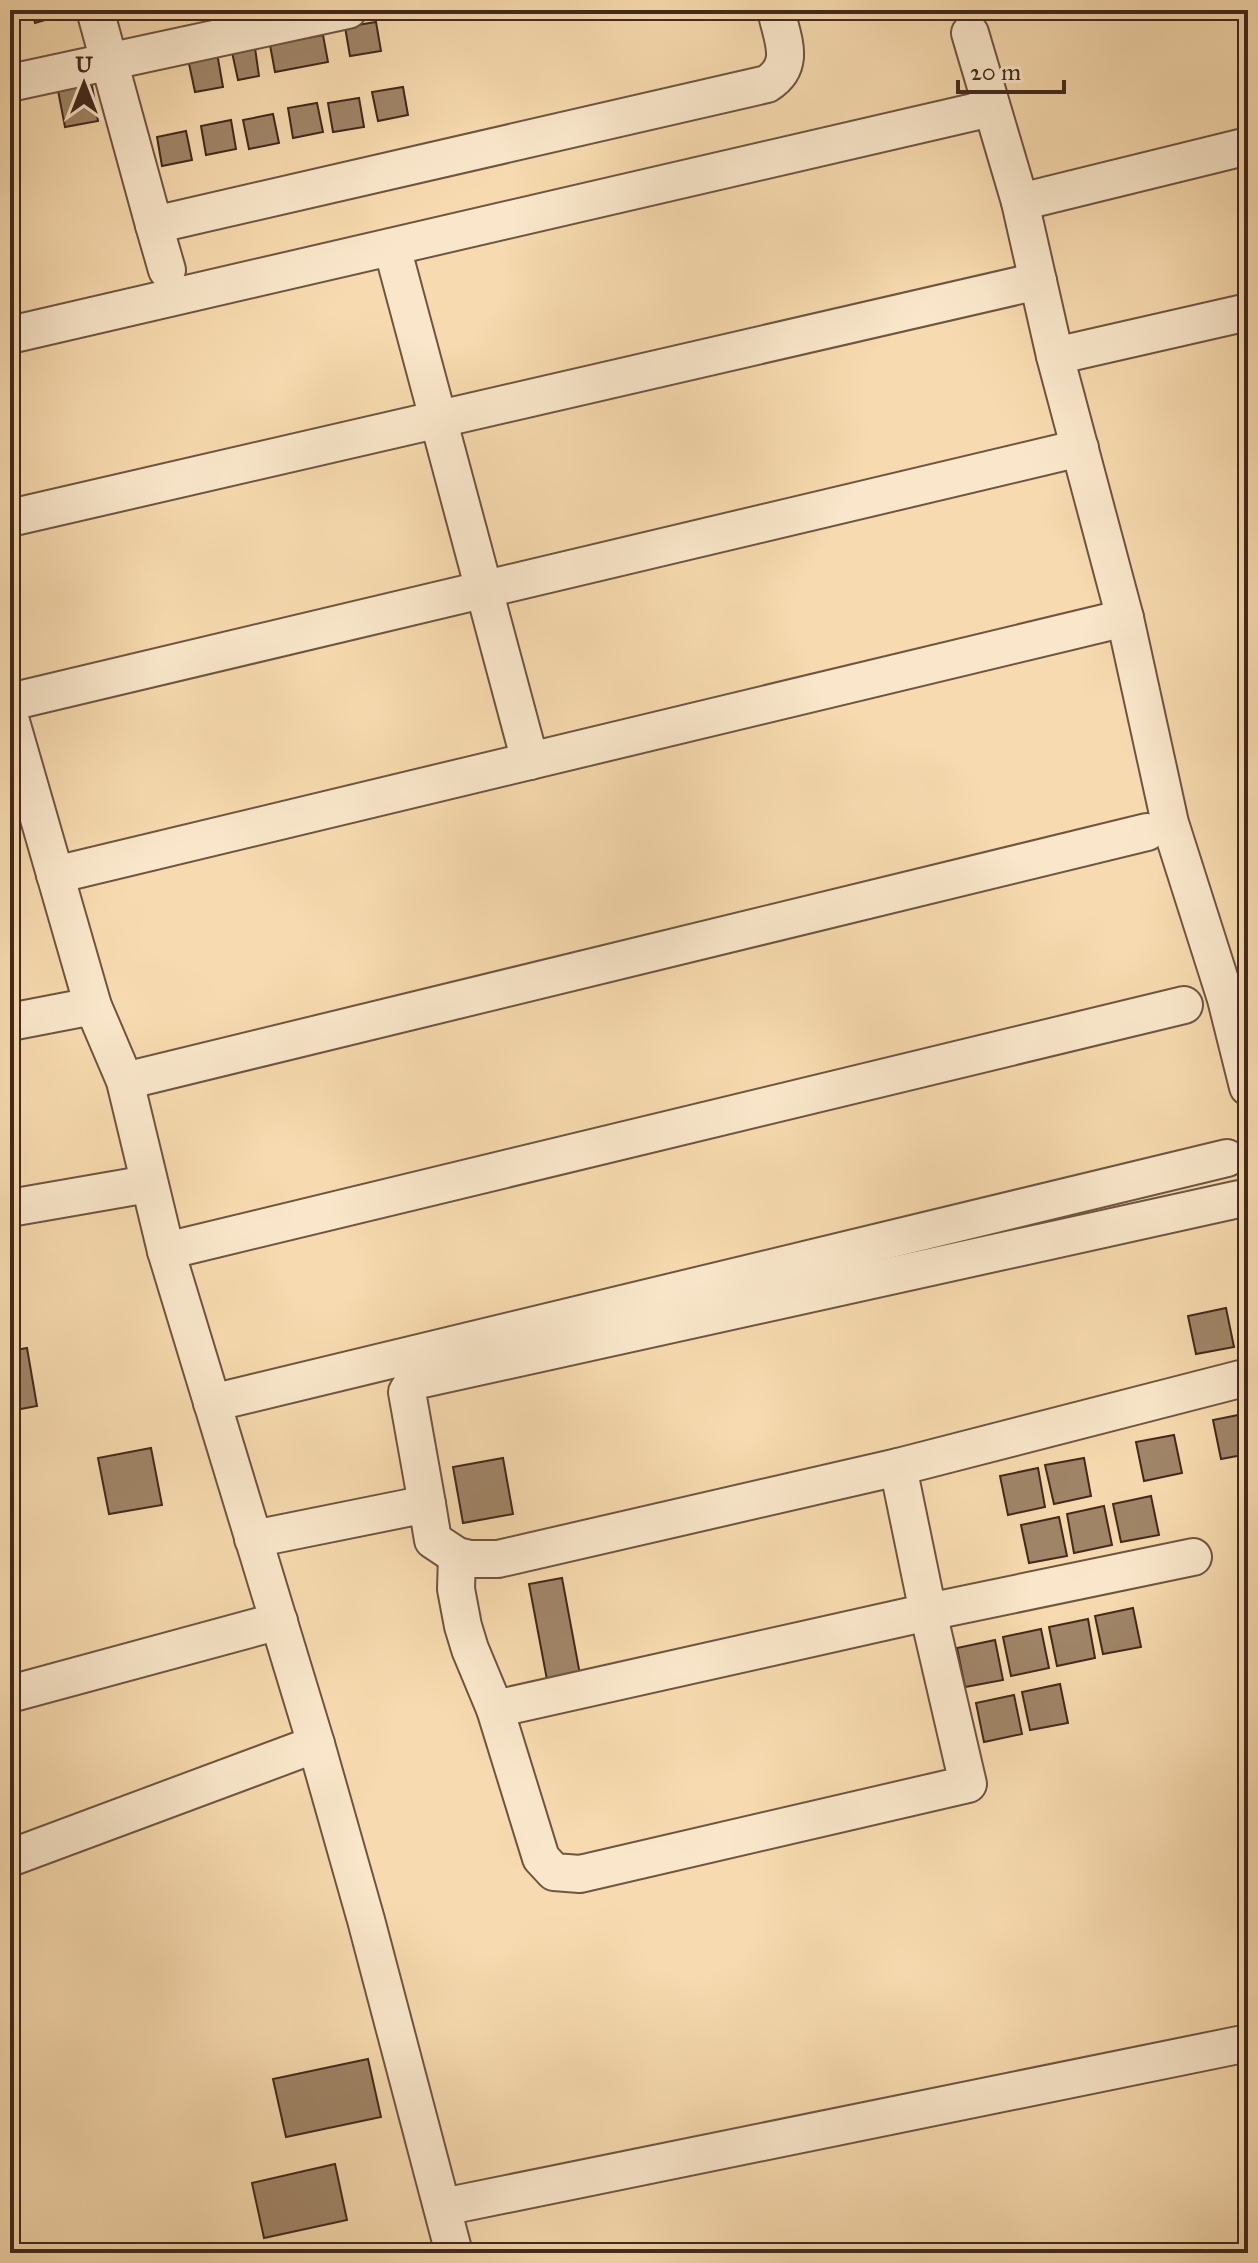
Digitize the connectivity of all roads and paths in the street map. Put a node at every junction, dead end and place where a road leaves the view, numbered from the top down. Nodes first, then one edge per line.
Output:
1 (95, 10) edge
2 (348, 10) edge
3 (776, 10) edge
4 (263, 19) edge
5 (970, 33) dead end
6 (110, 61) junction
7 (10, 83) edge
8 (991, 108) junction
9 (1248, 146) edge
10 (1020, 202) junction
11 (154, 225) junction
12 (392, 247) junction
13 (167, 270) dead end
14 (1038, 281) junction
15 (1248, 312) edge
16 (10, 335) edge
17 (1055, 356) junction
18 (437, 420) junction
19 (1080, 448) junction
20 (10, 518) edge
21 (483, 590) junction
22 (1125, 618) junction
23 (10, 702) edge
24 (10, 718) edge
25 (530, 761) junction
26 (25, 825) edge
27 (1147, 832) dead end
28 (55, 875) junction
29 (1184, 1005) dead end
30 (93, 1006) junction
31 (10, 1022) edge
32 (125, 1081) junction
33 (1248, 1087) edge
34 (1227, 1158) dead end
35 (148, 1184) junction
36 (1239, 1199) dead end
37 (10, 1208) edge
38 (166, 1251) junction
39 (1248, 1377) edge
40 (212, 1403) junction
41 (898, 1467) junction
42 (427, 1504) junction
43 (253, 1539) junction
44 (457, 1556) junction
45 (1193, 1557) dead end
46 (928, 1612) junction
47 (279, 1621) junction
48 (10, 1694) edge
49 (495, 1709) junction
50 (316, 1744) junction
51 (10, 1858) edge
52 (1248, 2043) edge
53 (443, 2207) junction
54 (454, 2253) edge

1 - 6 street
2 - 4 street
3 - 11 street
4 - 6 street
5 - 8 street
6 - 7 street
6 - 11 street
8 - 10 street
8 - 12 street
9 - 10 street
10 - 14 street
11 - 13 street
12 - 16 street
12 - 18 street
14 - 17 street
14 - 18 street
15 - 17 street
17 - 19 street
18 - 20 street
18 - 21 street
19 - 21 street
19 - 22 street
21 - 23 street
21 - 25 street
22 - 25 street
22 - 33 street
24 - 26 street
25 - 28 street
26 - 28 street
27 - 32 street
28 - 30 street
29 - 38 street
30 - 31 street
30 - 32 street
32 - 35 street
34 - 40 street
35 - 37 street
35 - 38 street
36 - 42 street
38 - 40 street
39 - 41 street
40 - 43 street
41 - 44 street
41 - 46 street
42 - 43 street
42 - 44 street
43 - 47 street
44 - 49 street
45 - 46 street
46 - 49 street
46 - 49 street
47 - 48 street
47 - 50 street
50 - 51 street
50 - 53 street
52 - 53 street
53 - 54 street

